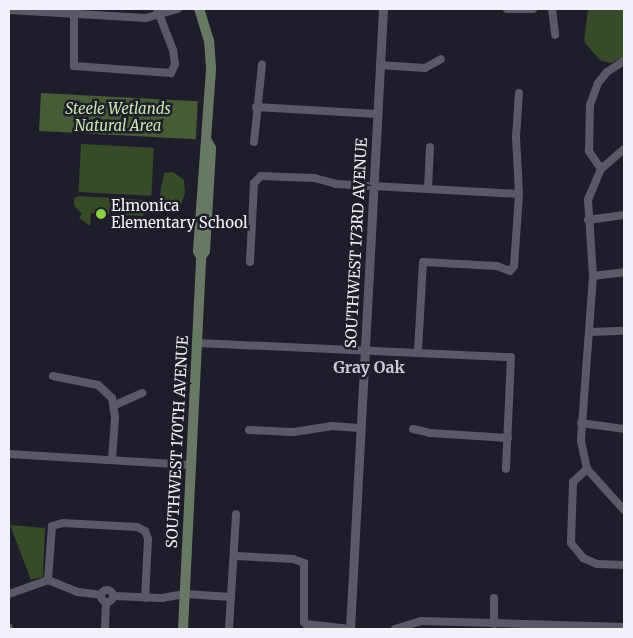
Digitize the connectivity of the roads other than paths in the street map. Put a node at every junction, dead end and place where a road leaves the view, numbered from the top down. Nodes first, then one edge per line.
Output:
1 (178, 9) edge
2 (199, 9) edge
3 (383, 9) edge
4 (507, 9) edge
5 (533, 9) edge
6 (552, 9) edge
7 (9, 10) edge
8 (74, 11) edge
9 (159, 12) edge
10 (555, 35) dead end
11 (440, 59) dead end
12 (624, 61) edge
13 (262, 64) dead end
14 (380, 65) junction
15 (519, 93) dead end
16 (256, 107) junction
17 (377, 114) junction
18 (254, 142) dead end
19 (430, 146) dead end
20 (624, 149) edge
21 (601, 168) junction
22 (373, 186) junction
23 (428, 189) junction
24 (519, 194) junction
25 (624, 215) edge
26 (588, 220) junction
27 (250, 262) dead end
28 (624, 272) edge
29 (593, 276) junction
30 (624, 331) edge
31 (589, 332) junction
32 (197, 343) junction
33 (418, 351) junction
34 (364, 352) junction
35 (53, 376) dead end
36 (142, 393) dead end
37 (115, 405) junction
38 (581, 423) junction
39 (360, 428) junction
40 (414, 429) dead end
41 (624, 429) edge
42 (249, 430) dead end
43 (508, 438) junction
44 (9, 454) edge
45 (112, 460) junction
46 (192, 465) junction
47 (587, 468) junction
48 (506, 469) dead end
49 (624, 510) edge
50 (236, 514) dead end
51 (234, 556) junction
52 (624, 565) edge
53 (48, 580) junction
54 (9, 594) edge
55 (184, 594) junction
56 (101, 595) junction
57 (113, 596) junction
58 (231, 597) junction
59 (145, 598) junction
60 (494, 598) dead end
61 (106, 602) junction
62 (494, 624) junction
63 (624, 627) edge
64 (537, 628) edge
65 (105, 629) edge
66 (183, 629) edge
67 (230, 629) edge
68 (350, 629) edge
69 (395, 629) edge

1 - 9 street
2 - 32 main road, SOUTHWEST 170TH AVENUE
3 - 14 street, SOUTHWEST 173RD AVENUE
4 - 5 street
6 - 10 street
7 - 8 street
8 - 9 street
8 - 9 street
11 - 14 street
12 - 21 street
13 - 16 street
14 - 17 street, SOUTHWEST 173RD AVENUE
15 - 24 street
16 - 17 street
16 - 18 street
17 - 22 street, SOUTHWEST 173RD AVENUE
19 - 23 street
20 - 21 street
21 - 26 street
22 - 23 street
22 - 27 street
22 - 34 street, SOUTHWEST 173RD AVENUE
23 - 24 street
24 - 33 street
25 - 26 street
26 - 29 street
28 - 29 street
29 - 31 street
30 - 31 street
31 - 38 street
32 - 34 street
32 - 46 main road, SOUTHWEST 170TH AVENUE
33 - 34 street
33 - 43 street
34 - 39 street, SOUTHWEST 173RD AVENUE
35 - 37 street
36 - 37 street
37 - 45 street
38 - 41 street
38 - 47 street
39 - 42 street
39 - 68 street, SOUTHWEST 173RD AVENUE
40 - 43 street
43 - 48 street
44 - 45 street
45 - 46 street
46 - 55 main road, SOUTHWEST 170TH AVENUE
47 - 49 street
47 - 52 street
50 - 51 street
51 - 58 street
51 - 68 street
53 - 54 street
53 - 56 street
53 - 59 street
55 - 58 street
55 - 59 street
55 - 66 main road, SOUTHWEST 170TH AVENUE
56 - 57 street
56 - 61 street
57 - 59 street
57 - 61 street
58 - 67 street
60 - 62 street
61 - 65 street
62 - 64 street
62 - 69 street
63 - 64 street

